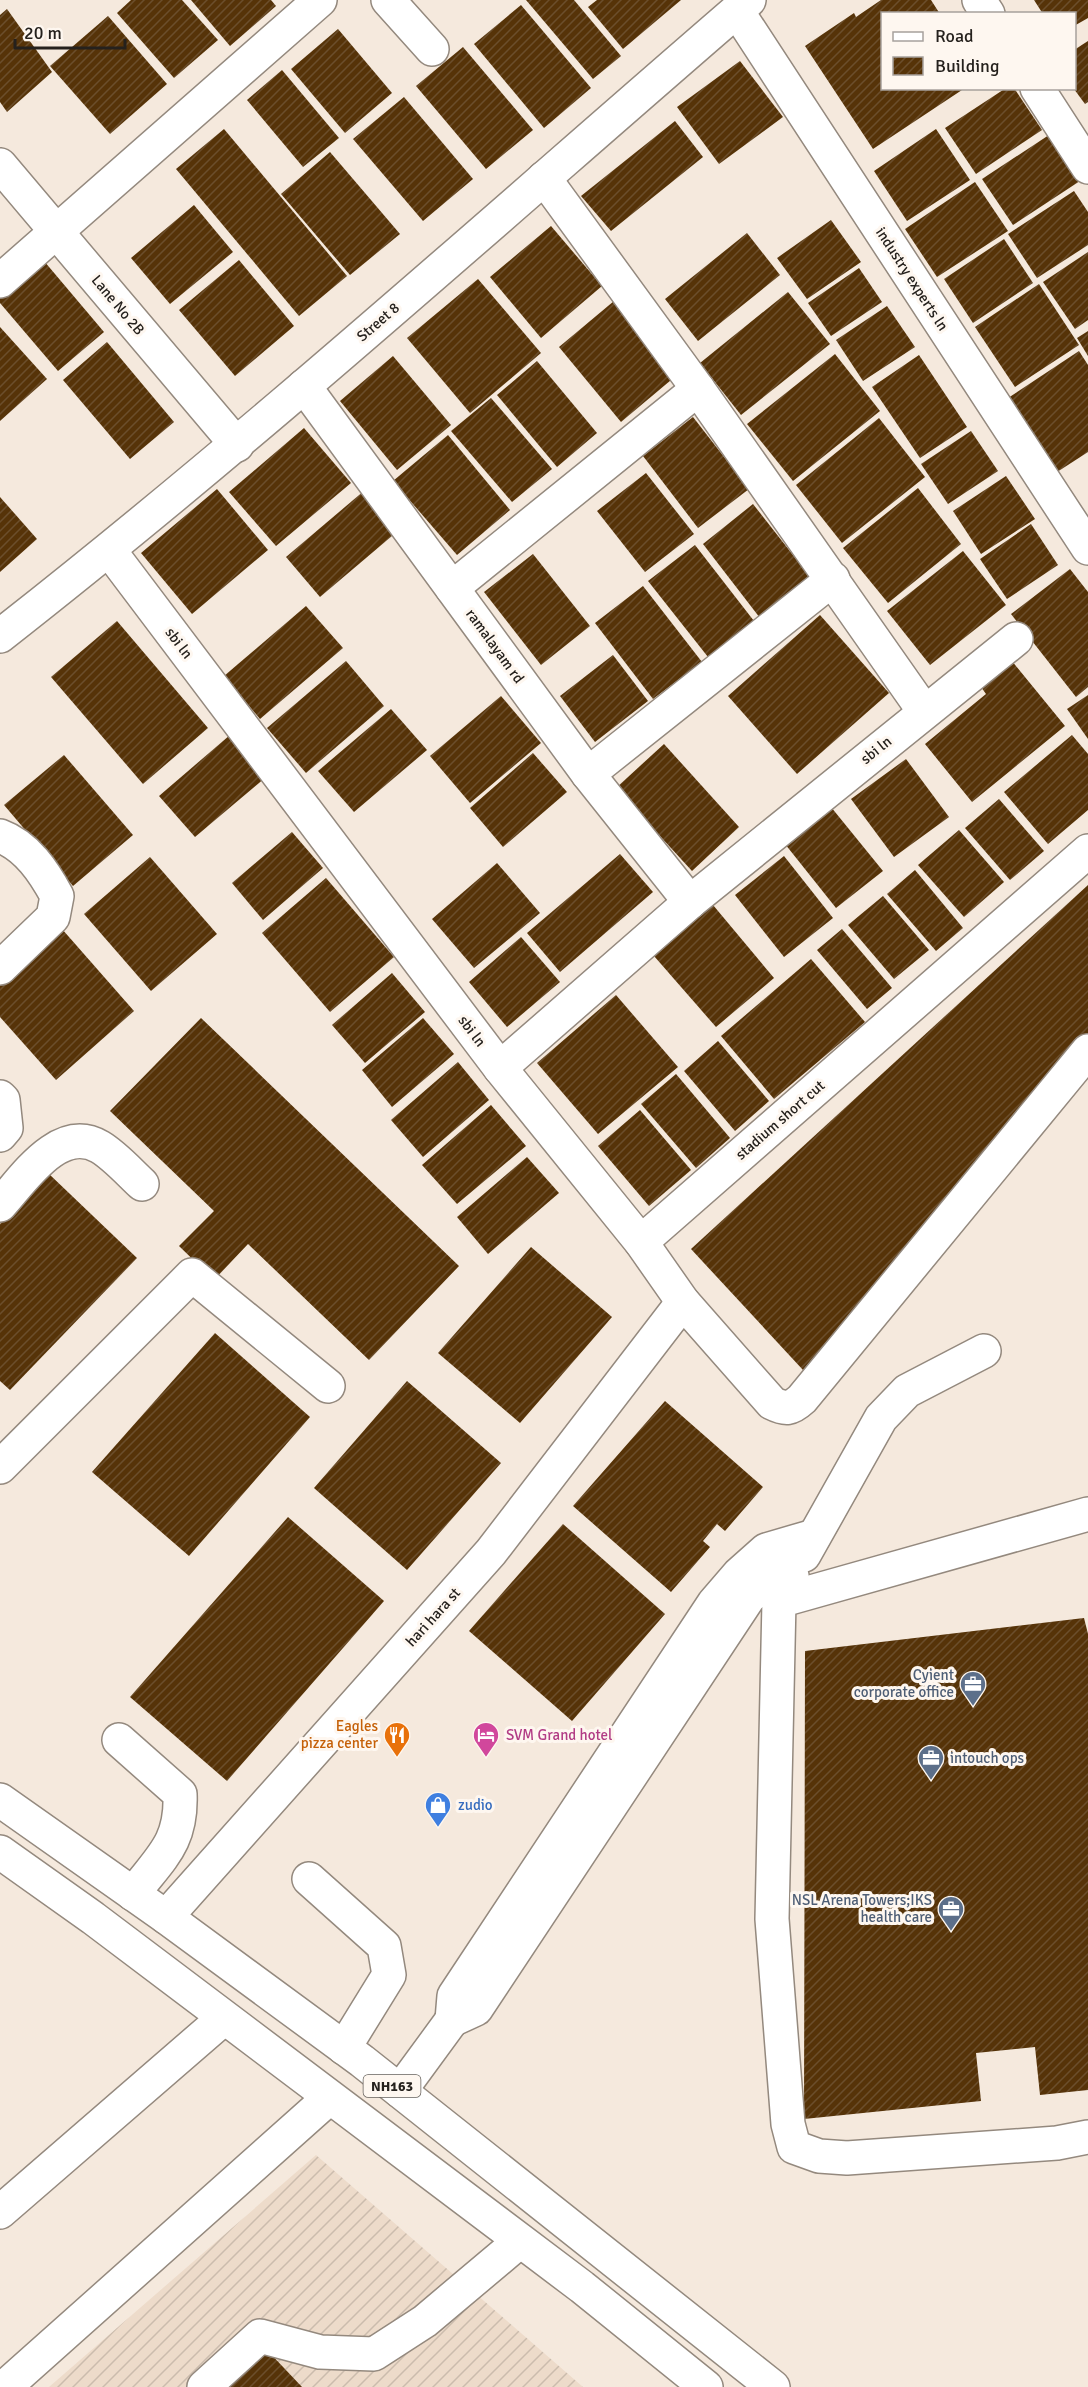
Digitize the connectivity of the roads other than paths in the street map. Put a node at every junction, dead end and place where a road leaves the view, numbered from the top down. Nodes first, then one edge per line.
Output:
1 (320, 0) edge
2 (388, 0) edge
3 (743, 5) edge
4 (432, 49) dead end
5 (1038, 90) edge
6 (0, 165) edge
7 (1088, 167) edge
8 (544, 178) junction
9 (57, 232) junction
10 (0, 281) edge
11 (304, 386) junction
12 (698, 389) junction
13 (237, 445) junction
14 (1083, 529) edge
15 (110, 550) junction
16 (833, 579) junction
17 (452, 588) junction
18 (0, 636) edge
19 (1016, 639) dead end
20 (924, 711) junction
21 (588, 774) junction
22 (0, 836) edge
23 (1088, 851) edge
24 (690, 902) junction
25 (0, 968) edge
26 (1088, 1051) edge
27 (500, 1068) junction
28 (0, 1097) edge
29 (0, 1136) edge
30 (142, 1184) dead end
31 (0, 1205) edge
32 (641, 1242) junction
33 (683, 1302) junction
34 (984, 1351) dead end
35 (328, 1386) dead end
36 (0, 1467) edge
37 (1088, 1514) edge
38 (814, 1536) junction
39 (786, 1589) junction
40 (119, 1740) dead end
41 (0, 1800) edge
42 (0, 1851) edge
43 (309, 1879) dead end
44 (133, 1894) junction
45 (166, 1917) junction
46 (460, 2009) junction
47 (224, 2018) junction
48 (344, 2048) junction
49 (400, 2091) junction
50 (329, 2098) junction
51 (1088, 2137) edge
52 (0, 2212) edge
53 (520, 2241) junction
54 (638, 2280) junction
55 (611, 2310) junction
56 (5, 2387) edge
57 (204, 2387) edge
58 (706, 2387) edge
59 (773, 2387) edge

1 - 9 main road
2 - 4 main road
3 - 8 main road, Street 8
3 - 14 main road, industry experts ln
5 - 7 main road
6 - 9 main road, Lane No 2B
8 - 11 main road, Street 8
8 - 12 main road
9 - 10 main road
9 - 13 main road, Lane No 2B
11 - 13 main road, Street 8
11 - 17 main road, ramalayam rd
12 - 16 main road
12 - 17 main road
13 - 15 main road, Street 8
15 - 18 main road, Street 8
15 - 27 main road, sbi ln
16 - 20 main road
16 - 21 main road
17 - 21 main road, ramalayam rd
19 - 20 main road, sbi ln
20 - 24 main road, sbi ln
21 - 24 main road, ramalayam rd
22 - 25 main road
23 - 32 main road, stadium short cut
24 - 27 main road, sbi ln
26 - 33 main road
27 - 32 main road
28 - 29 main road
30 - 31 main road
32 - 33 main road
33 - 45 main road, hari hara st
34 - 38 main road
35 - 36 main road
37 - 39 main road
38 - 39 main road
38 - 46 main road
39 - 46 main road
39 - 51 main road
40 - 44 main road
41 - 44 main road, NH163
42 - 47 main road, NH163
43 - 48 main road
44 - 45 main road, NH163
45 - 48 main road, NH163
46 - 49 main road
47 - 50 main road, NH163
47 - 52 main road
48 - 49 main road, NH163
49 - 54 main road, NH163
50 - 53 main road, NH163
50 - 56 main road
53 - 55 main road, NH163
53 - 57 main road
54 - 55 main road
54 - 59 main road, NH163
55 - 58 main road, NH163

